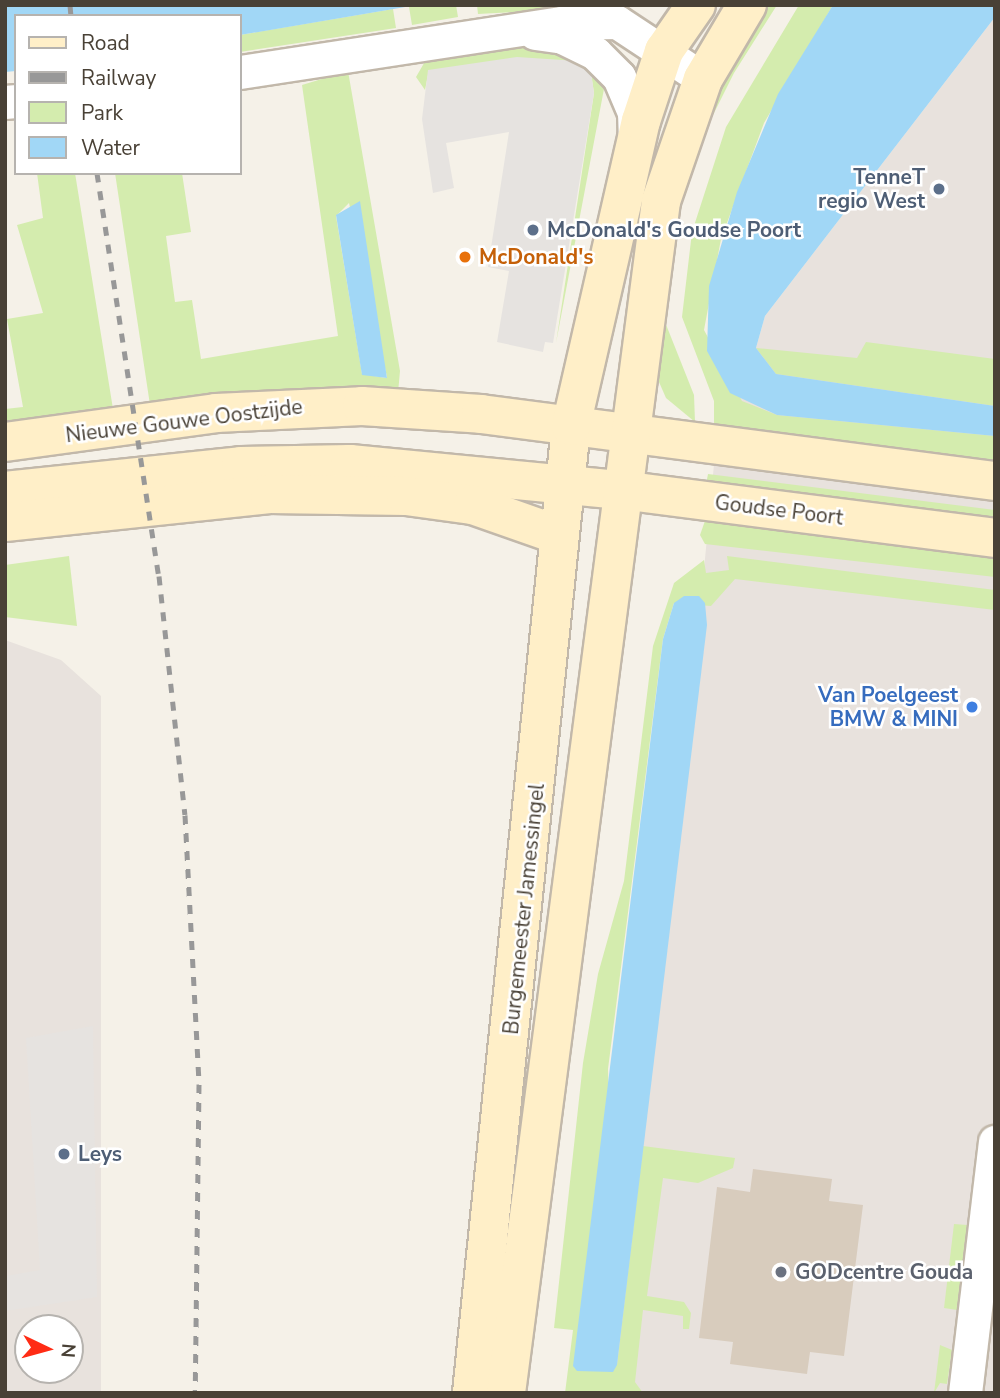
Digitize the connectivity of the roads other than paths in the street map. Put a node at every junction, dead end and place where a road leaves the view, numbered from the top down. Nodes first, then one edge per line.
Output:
1 (695, 5) edge
2 (747, 5) edge
3 (525, 31) junction
4 (664, 51) junction
5 (242, 72) edge
6 (703, 79) junction
7 (635, 140) junction
8 (571, 426) junction
9 (630, 432) junction
10 (5, 442) edge
11 (995, 481) edge
12 (562, 484) junction
13 (621, 490) junction
14 (5, 491) edge
15 (5, 522) edge
16 (558, 535) junction
17 (995, 538) edge
18 (995, 1142) edge
19 (472, 1393) edge
20 (506, 1393) edge
21 (965, 1393) edge

1 - 4 main road
2 - 6 main road
3 - 4 street
3 - 5 street
3 - 7 street
4 - 6 street
4 - 7 main road
6 - 9 main road
7 - 8 main road
8 - 9 main road, Nieuwe Gouwe Oostzijde
8 - 10 main road, Nieuwe Gouwe Oostzijde
8 - 12 main road, Burgemeester Jamessingel
9 - 11 main road
9 - 13 main road
12 - 13 main road, Goudse Poort
12 - 14 main road
12 - 16 main road, Burgemeester Jamessingel
13 - 17 main road, Goudse Poort
13 - 20 main road, Burgemeester Jamessingel
15 - 16 main road
16 - 19 main road, Burgemeester Jamessingel
18 - 21 street

